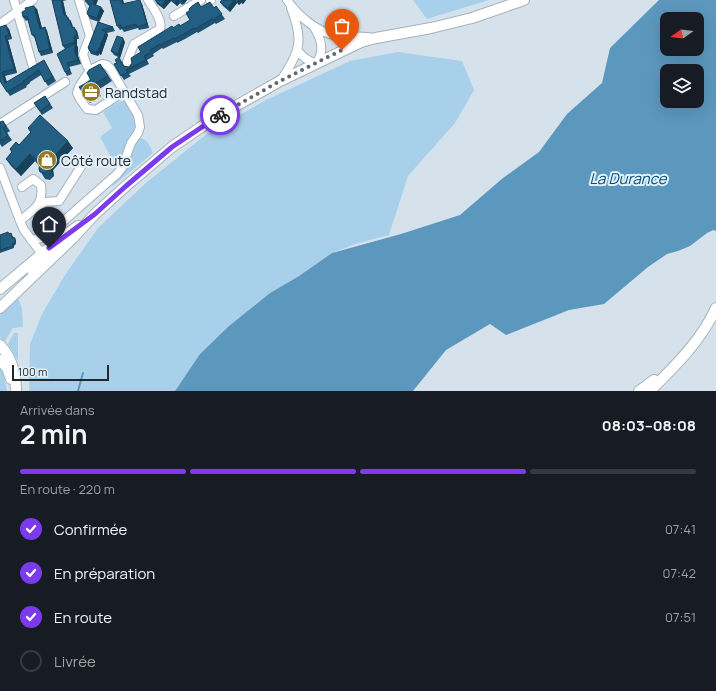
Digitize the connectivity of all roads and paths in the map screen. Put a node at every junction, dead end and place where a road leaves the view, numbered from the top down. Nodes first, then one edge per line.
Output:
1 (14, 0) edge
2 (33, 0) edge
3 (79, 0) edge
4 (148, 0) edge
5 (201, 0) edge
6 (524, 0) edge
7 (289, 2) edge
8 (17, 11) junction
9 (174, 16) dead end
10 (0, 24) edge
11 (314, 27) junction
12 (376, 38) junction
13 (298, 50) junction
14 (316, 63) junction
15 (87, 66) dead end
16 (129, 66) edge
17 (33, 67) edge
18 (280, 81) junction
19 (65, 82) dead end
20 (123, 92) junction
21 (0, 124) edge
22 (82, 165) dead end
23 (0, 168) edge
24 (22, 187) dead end
25 (37, 207) junction
26 (95, 214) junction
27 (20, 221) junction
28 (36, 246) junction
29 (24, 285) junction
30 (0, 289) edge
31 (0, 308) edge
32 (716, 308) edge
33 (0, 345) edge
34 (0, 360) edge
35 (679, 362) junction
36 (666, 372) junction
37 (15, 391) edge
38 (639, 391) edge
39 (643, 391) edge
40 (650, 391) edge
41 (657, 391) edge

1 - 8 street
2 - 8 street
3 - 15 street
4 - 16 street
5 - 9 street
6 - 12 main road
7 - 11 street
7 - 13 street
8 - 10 street
8 - 17 street
11 - 12 street
11 - 14 street
12 - 14 main road
13 - 14 street
13 - 18 street
14 - 18 main road
18 - 26 main road
19 - 21 street
20 - 20 street
20 - 28 street
22 - 25 street
23 - 27 street
24 - 25 street
25 - 27 street
26 - 28 main road
26 - 29 main road
27 - 28 street
28 - 29 street
28 - 30 main road
29 - 31 main road
32 - 35 main road
33 - 37 main road
34 - 37 main road
35 - 36 main road
35 - 40 main road
35 - 41 main road
36 - 38 main road
36 - 39 main road

